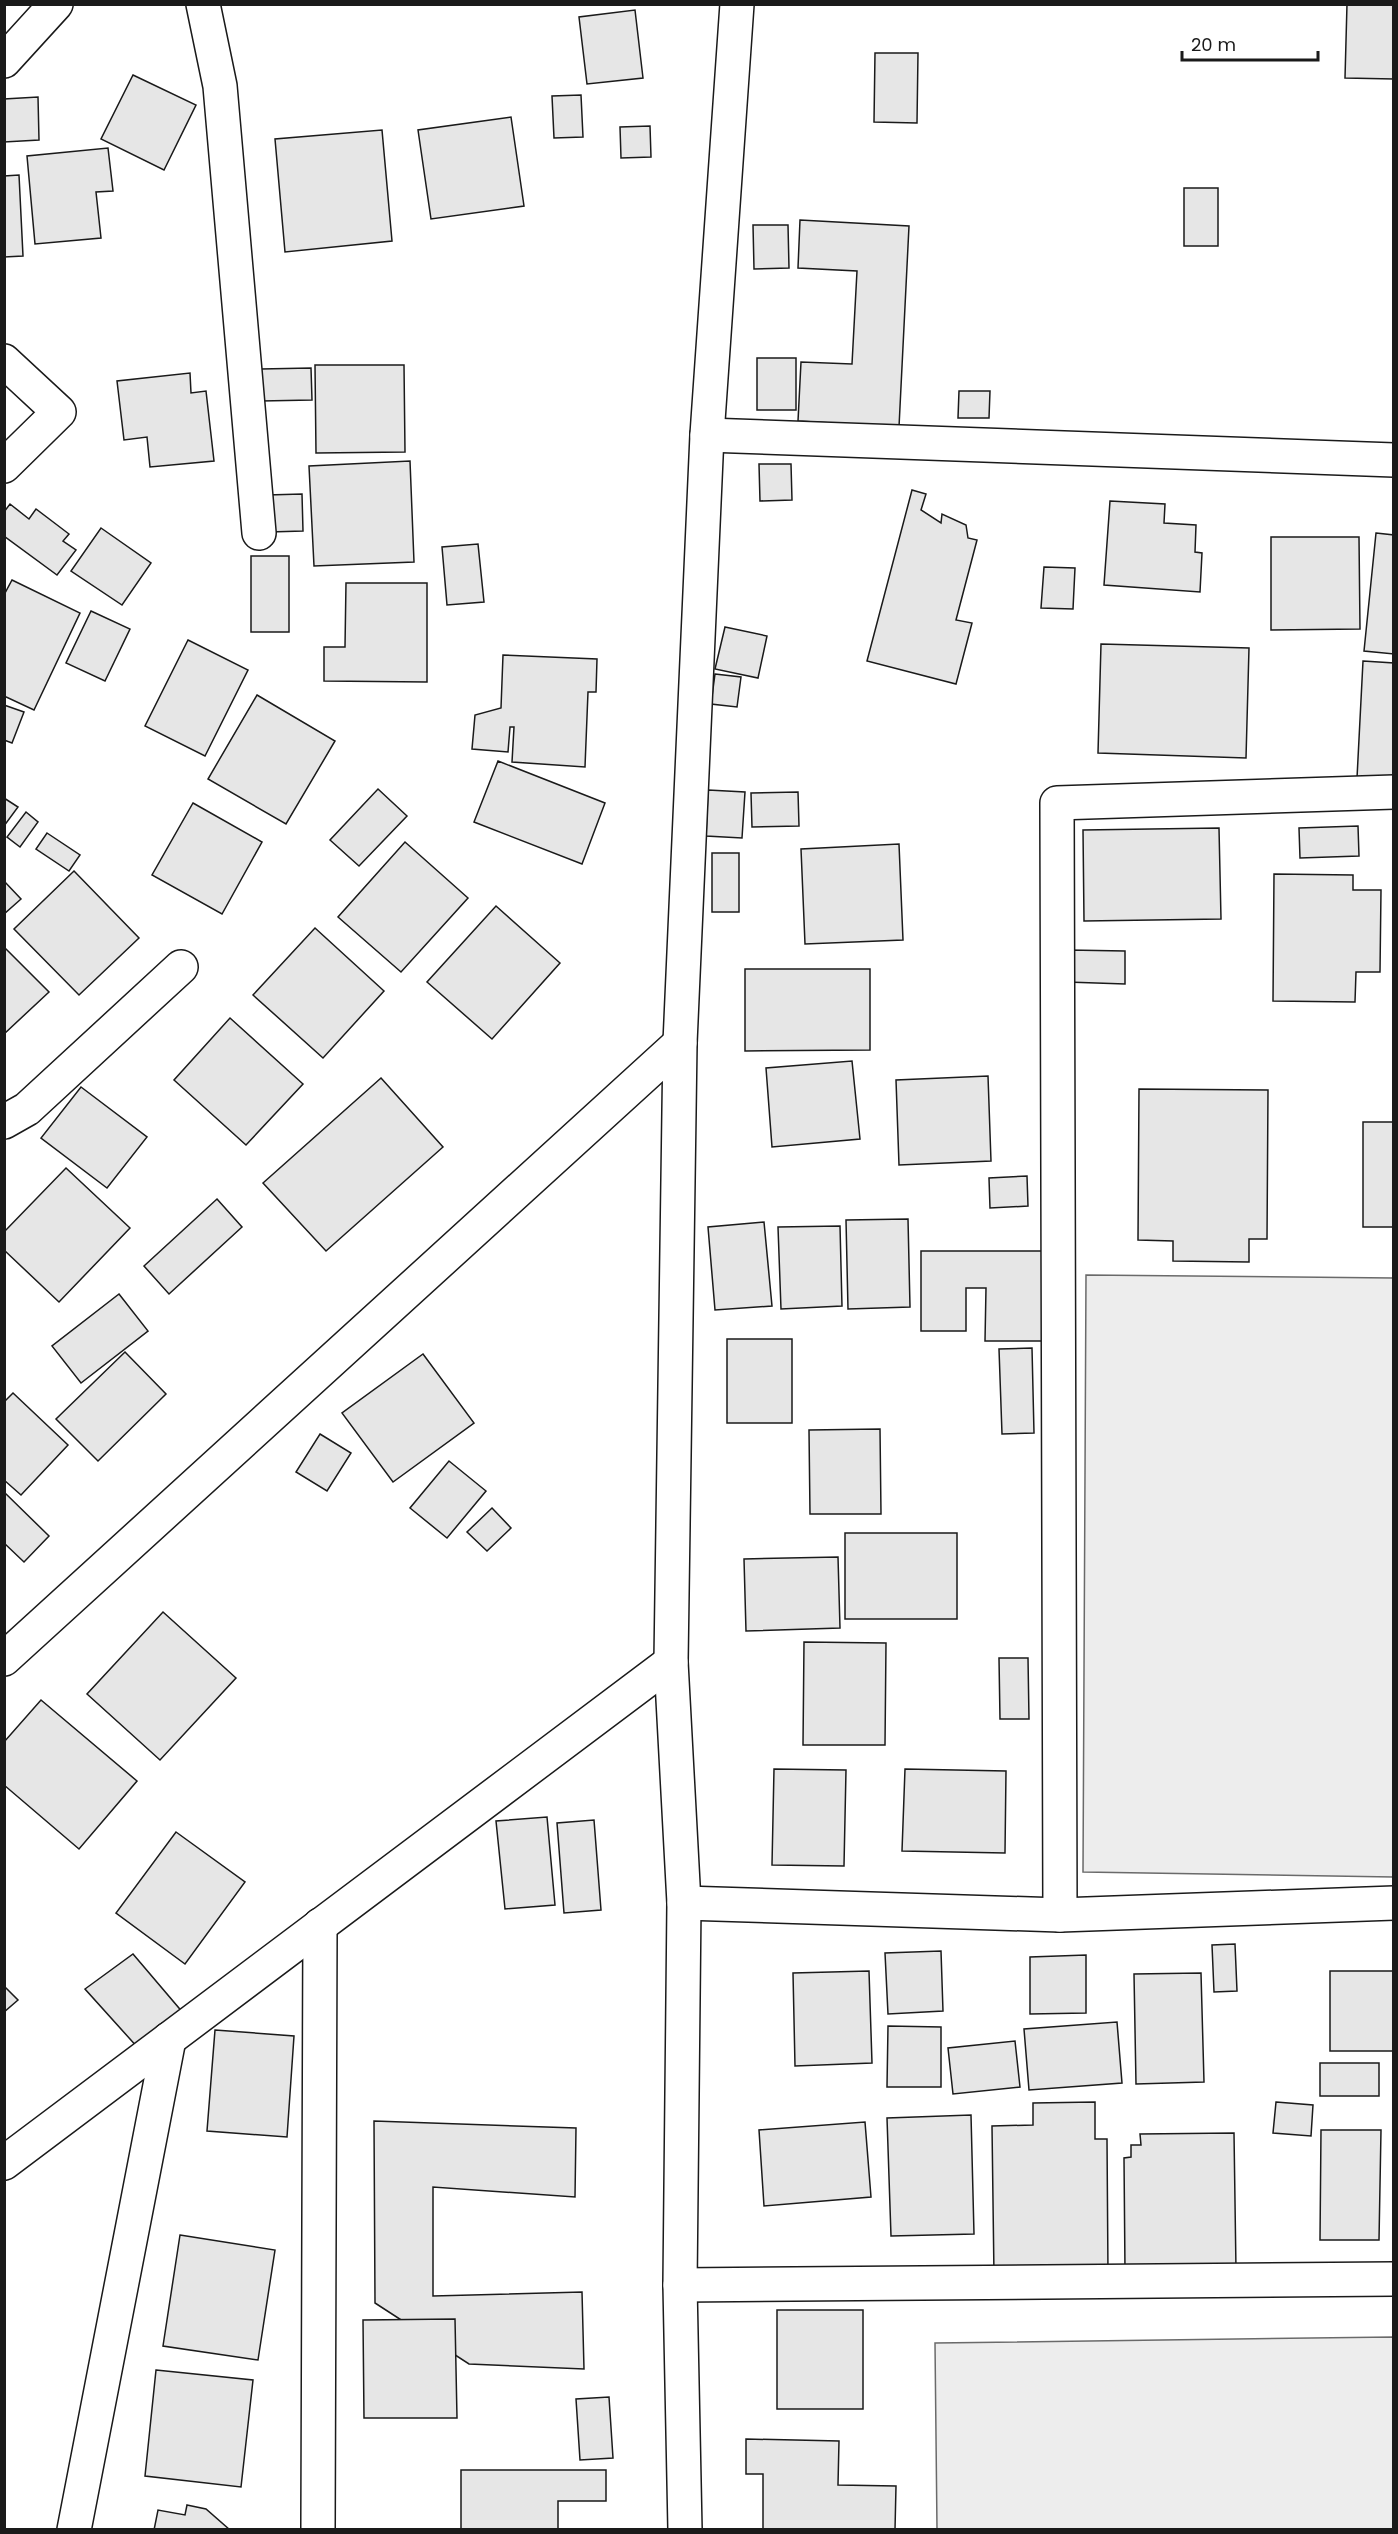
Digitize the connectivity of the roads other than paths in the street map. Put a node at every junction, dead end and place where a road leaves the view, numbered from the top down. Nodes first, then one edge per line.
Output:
1 (56, 4) edge
2 (203, 4) edge
3 (737, 4) edge
4 (4, 61) edge
5 (4, 361) edge
6 (707, 435) junction
7 (1394, 460) edge
8 (4, 466) edge
9 (259, 533) dead end
10 (1394, 792) edge
11 (181, 967) dead end
12 (680, 1043) junction
13 (12, 1107) edge
14 (4, 1659) edge
15 (671, 1662) junction
16 (1394, 1903) edge
17 (684, 1904) junction
18 (1060, 1915) junction
19 (321, 1925) junction
20 (169, 2039) junction
21 (4, 2163) edge
22 (1394, 2279) edge
23 (680, 2285) junction
24 (74, 2529) edge
25 (318, 2529) edge
26 (685, 2529) edge

1 - 4 street
2 - 9 street
3 - 6 street
5 - 8 street
6 - 7 street
6 - 12 street
10 - 18 street
11 - 13 street
12 - 14 street
12 - 15 street
15 - 17 street
15 - 19 street
16 - 18 street
17 - 18 street
17 - 23 street
19 - 20 street
19 - 25 street
20 - 21 street
20 - 24 street
22 - 23 street
23 - 26 street

